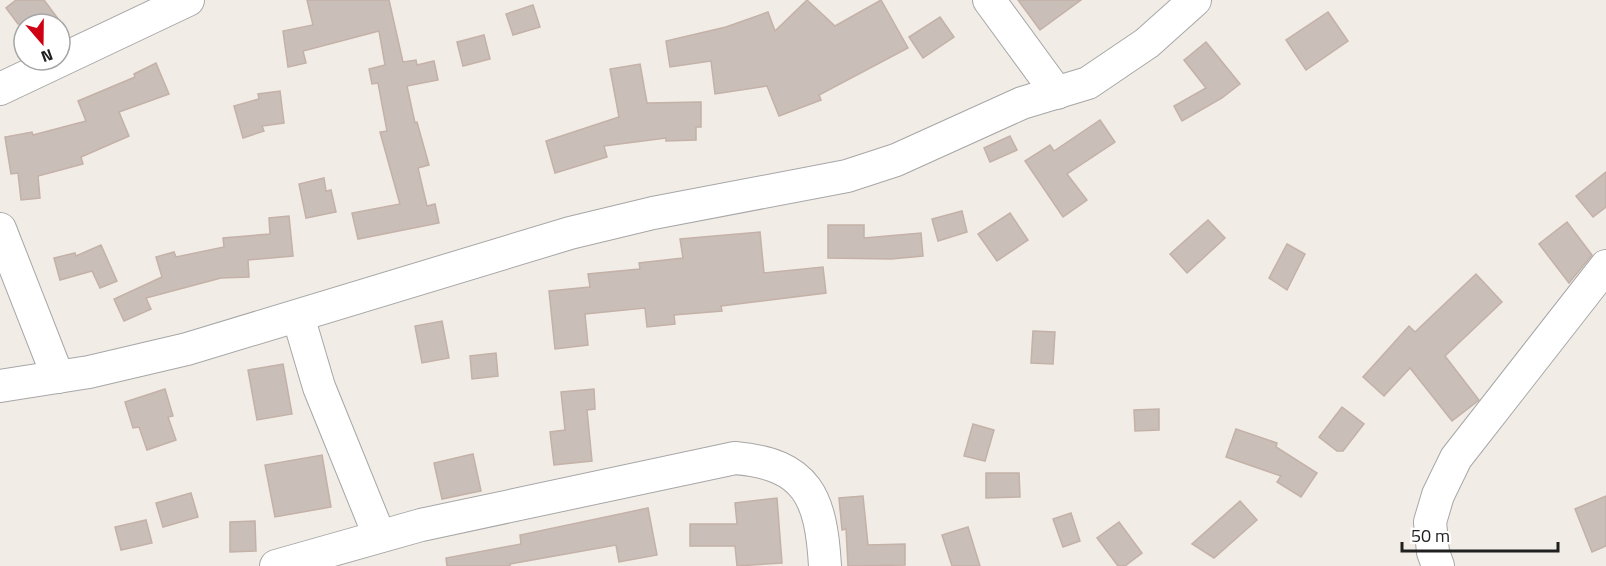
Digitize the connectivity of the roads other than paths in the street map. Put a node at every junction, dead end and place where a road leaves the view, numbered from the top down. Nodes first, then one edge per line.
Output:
1 (189, 0) edge
2 (989, 0) edge
3 (1195, 0) edge
4 (0, 89) edge
5 (1057, 93) junction
6 (0, 229) edge
7 (1606, 266) edge
8 (298, 316) junction
9 (58, 377) junction
10 (0, 386) edge
11 (379, 535) junction
12 (276, 566) edge
13 (825, 566) edge
14 (1437, 566) edge

1 - 4 street
2 - 5 street
3 - 5 street
5 - 8 street
6 - 9 street
7 - 14 street
8 - 9 street
8 - 11 street
9 - 10 street
11 - 12 street
11 - 13 street

